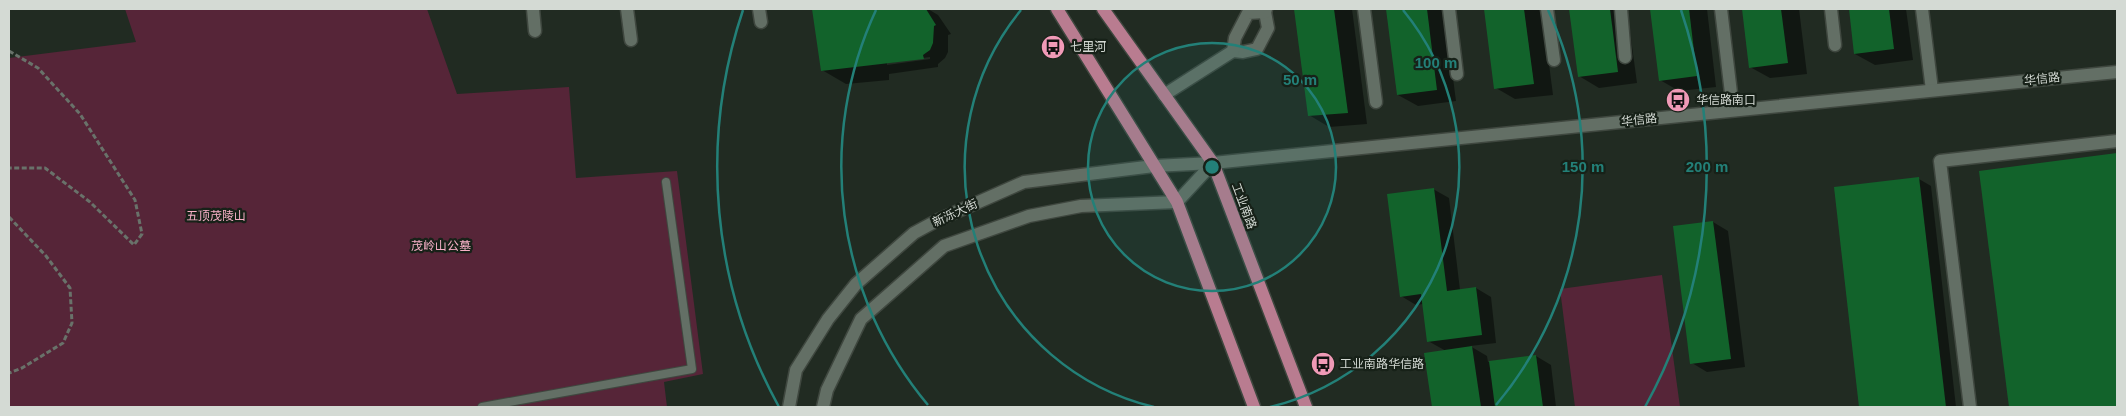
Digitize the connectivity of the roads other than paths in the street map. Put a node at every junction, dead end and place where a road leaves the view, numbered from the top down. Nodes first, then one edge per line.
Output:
1 (533, 9) edge
2 (627, 9) edge
3 (759, 9) edge
4 (1057, 9) edge
5 (1103, 9) edge
6 (1364, 9) edge
7 (1449, 9) edge
8 (1547, 9) edge
9 (1621, 9) edge
10 (1721, 9) edge
11 (1831, 9) edge
12 (1922, 9) edge
13 (1265, 10) edge
14 (761, 22) dead end
15 (535, 31) dead end
16 (631, 40) dead end
17 (1835, 45) dead end
18 (1233, 51) junction
19 (1625, 57) dead end
20 (1554, 60) dead end
21 (2117, 72) edge
22 (1457, 74) dead end
23 (1932, 90) junction
24 (1164, 95) junction
25 (1376, 102) dead end
26 (1733, 110) junction
27 (2117, 141) edge
28 (1213, 163) junction
29 (1154, 166) junction
30 (666, 182) dead end
31 (1177, 202) junction
32 (482, 407) edge
33 (789, 407) edge
34 (823, 407) edge
35 (1254, 407) edge
36 (1306, 407) edge
37 (1970, 407) edge

1 - 15 main road
2 - 16 main road
3 - 14 main road
4 - 29 main road
5 - 24 main road, 工业南路
6 - 25 main road
7 - 22 main road
8 - 20 main road
9 - 19 main road
10 - 26 main road
11 - 17 main road
12 - 23 main road
13 - 18 main road
13 - 18 main road
18 - 24 main road
21 - 23 main road, 华信路
23 - 26 main road, 华信路
24 - 28 main road, 工业南路
26 - 28 main road, 华信路
27 - 37 main road
28 - 29 main road, 新泺大街
28 - 31 main road
28 - 36 main road, 工业南路
29 - 31 main road
29 - 33 main road, 新泺大街
30 - 32 lane
31 - 34 main road, 新泺大街
31 - 35 main road

